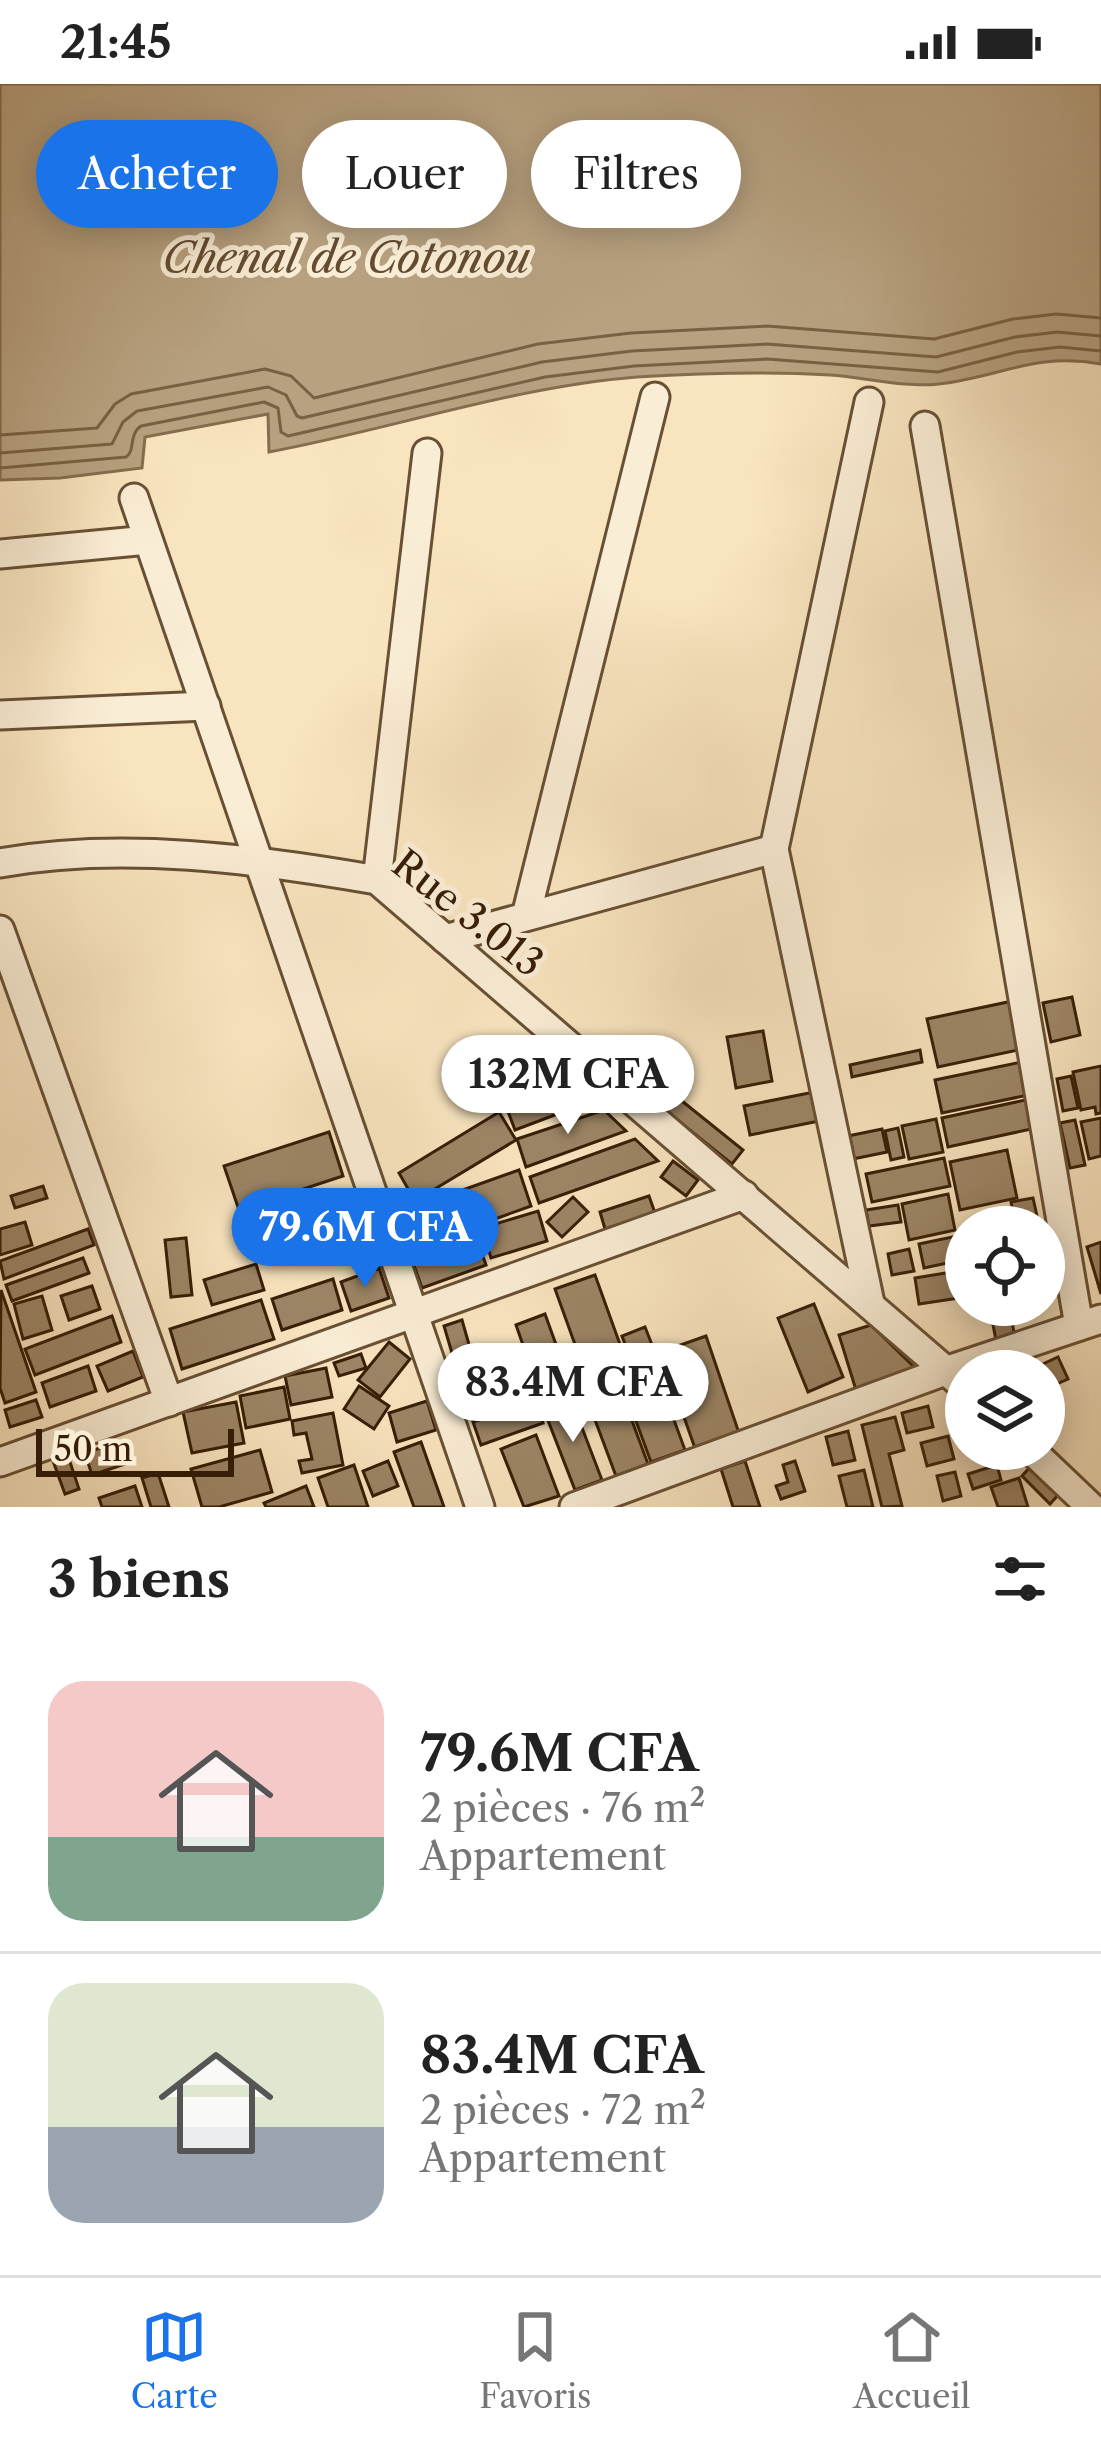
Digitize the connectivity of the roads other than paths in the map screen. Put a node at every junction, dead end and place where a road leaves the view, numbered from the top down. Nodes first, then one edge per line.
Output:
1 (655, 397) dead end
2 (869, 402) dead end
3 (925, 425) dead end
4 (427, 453) dead end
5 (134, 498) dead end
6 (148, 540) junction
7 (0, 554) edge
8 (206, 706) junction
9 (0, 715) edge
10 (775, 850) junction
11 (259, 860) junction
12 (0, 863) edge
13 (377, 880) junction
14 (526, 916) junction
15 (0, 930) edge
16 (446, 939) junction
17 (744, 1195) junction
18 (870, 1304) junction
19 (416, 1315) junction
20 (1090, 1323) edge
21 (1026, 1350) edge
22 (945, 1369) edge
23 (945, 1383) edge
24 (170, 1402) junction
25 (0, 1462) edge
26 (1052, 1470) edge
27 (480, 1507) edge
28 (574, 1507) edge
29 (1090, 1507) edge

1 - 14 street
2 - 10 street
3 - 20 street
4 - 13 street
5 - 6 street
6 - 7 street
6 - 8 street
8 - 9 street
8 - 11 street
10 - 14 street
10 - 18 street
11 - 12 street, Rue 3.013
11 - 13 street, Rue 3.013
11 - 19 street
13 - 16 street, Rue 3.013
14 - 16 street
15 - 24 street
16 - 17 street, Rue 3.013
17 - 18 street, Rue 3.013
17 - 19 street
18 - 22 street, Rue 3.013
19 - 24 street
19 - 27 street
20 - 21 street
23 - 28 street
24 - 25 street
26 - 29 street

